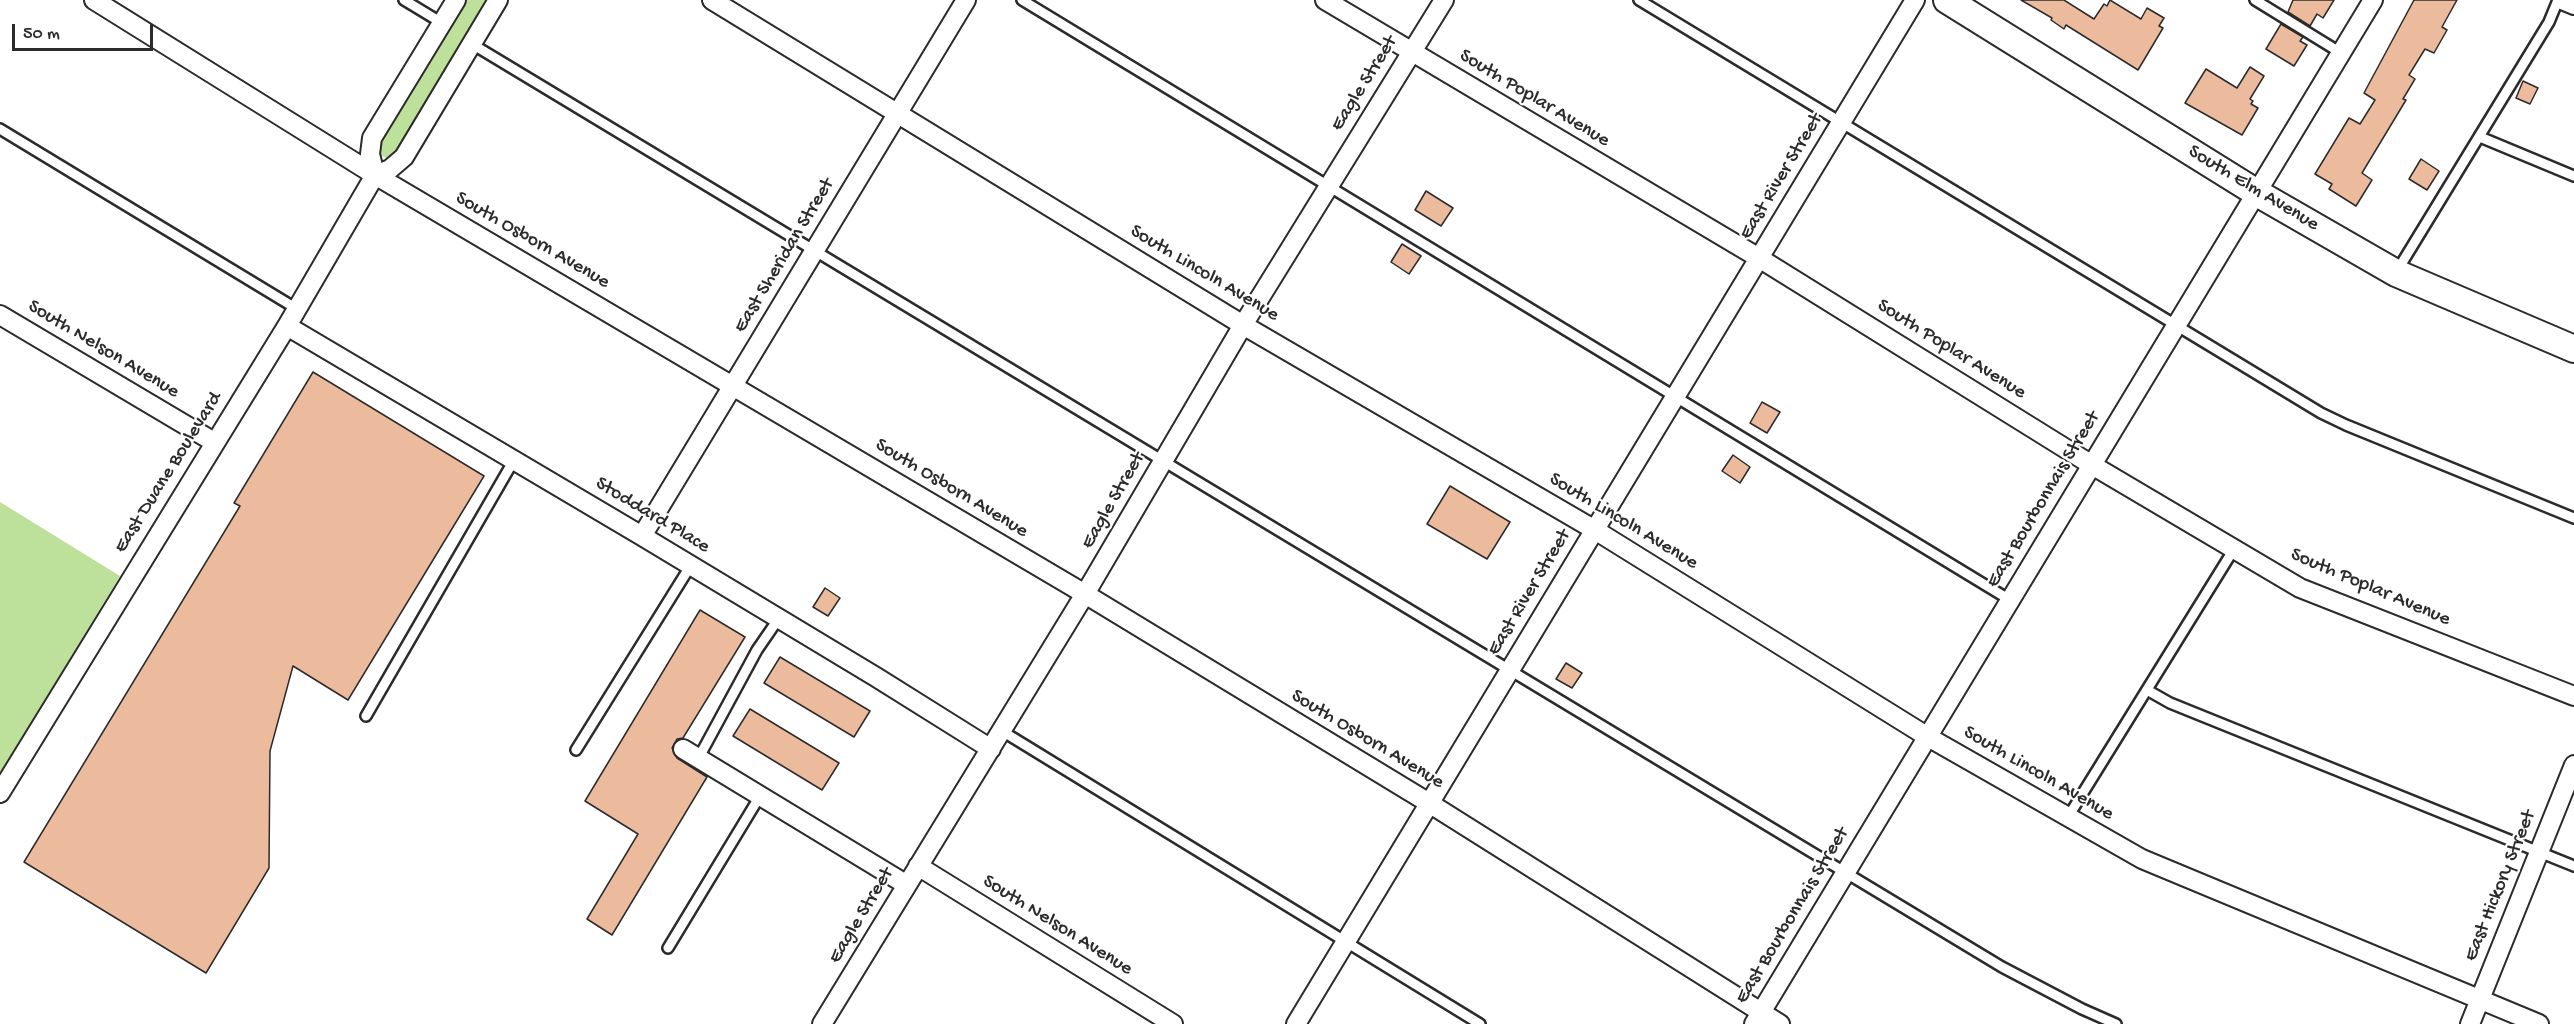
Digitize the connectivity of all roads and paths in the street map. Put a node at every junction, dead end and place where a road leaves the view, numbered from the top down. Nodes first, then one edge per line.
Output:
1 (93, 0) edge
2 (404, 0) edge
3 (456, 0) edge
4 (498, 0) edge
5 (712, 0) edge
6 (966, 0) edge
7 (1022, 0) edge
8 (1325, 0) edge
9 (1444, 0) edge
10 (1639, 0) edge
11 (1916, 0) edge
12 (1947, 0) edge
13 (2254, 0) edge
14 (2373, 0) edge
15 (2565, 1) edge
16 (442, 23) junction
17 (472, 44) junction
18 (2341, 52) junction
19 (1412, 53) junction
20 (897, 112) junction
21 (1841, 123) junction
22 (0, 129) edge
23 (2480, 137) junction
24 (375, 175) junction
25 (2574, 176) edge
26 (1329, 186) junction
27 (2257, 193) junction
28 (814, 250) junction
29 (1760, 258) junction
30 (2396, 273) junction
31 (297, 309) junction
32 (0, 315) edge
33 (1243, 325) junction
34 (287, 326) junction
35 (2176, 326) junction
36 (2574, 350) edge
37 (733, 385) junction
38 (1675, 397) junction
39 (214, 442) junction
40 (514, 460) junction
41 (1163, 461) junction
42 (2092, 465) junction
43 (2574, 518) edge
44 (1595, 530) junction
45 (642, 536) junction
46 (2234, 549) junction
47 (691, 565) junction
48 (1085, 594) junction
49 (2010, 600) junction
50 (779, 618) junction
51 (1510, 670) junction
52 (2147, 690) junction
53 (2574, 696) edge
54 (366, 716) dead end
55 (1002, 731) junction
56 (1928, 737) junction
57 (991, 749) junction
58 (576, 750) dead end
59 (690, 754) joint
60 (2574, 765) edge
61 (0, 793) edge
62 (760, 796) junction
63 (1429, 803) junction
64 (2068, 817) junction
65 (2539, 852) junction
66 (918, 866) junction
67 (2574, 866) edge
68 (1846, 873) junction
69 (907, 885) junction
70 (1346, 942) junction
71 (668, 948) dead end
72 (2479, 1000) junction
73 (1758, 1018) edge
74 (822, 1024) edge
75 (1173, 1024) edge
76 (1296, 1024) edge
77 (1480, 1024) edge
78 (1780, 1024) edge
79 (2116, 1024) edge
80 (2470, 1024) edge
81 (2539, 1024) edge

1 - 24 street, South Osborn Avenue
2 - 16 lane
3 - 16 street
4 - 17 street, East Duane Boulevard
5 - 20 street, South Lincoln Avenue
6 - 20 street, East Sheridan Street
7 - 26 lane
8 - 19 street, South Poplar Avenue
9 - 19 street, Eagle Street
10 - 21 lane
11 - 21 street, East River Street
12 - 27 street, South Elm Avenue
13 - 18 lane
14 - 18 street, East Bourbonnais Street
15 - 23 lane
16 - 24 street
17 - 24 street, East Duane Boulevard
17 - 28 lane
18 - 27 street, East Bourbonnais Street
19 - 26 street, Eagle Street
19 - 29 street, South Poplar Avenue
20 - 28 street, East Sheridan Street
20 - 33 street, South Lincoln Avenue
21 - 29 street, East River Street
21 - 35 lane
22 - 31 lane
23 - 25 lane
23 - 30 lane
24 - 31 street, East Duane Boulevard
24 - 37 street, South Osborn Avenue
26 - 33 street, Eagle Street
26 - 38 lane
27 - 30 street, South Elm Avenue
27 - 35 street, East Bourbonnais Street
28 - 37 street, East Sheridan Street
28 - 41 lane
29 - 38 street, East River Street
29 - 42 street, South Poplar Avenue
30 - 36 street, South Elm Avenue
31 - 34 street, East Duane Boulevard
32 - 39 street, South Nelson Avenue
33 - 41 street, Eagle Street
33 - 44 street, South Lincoln Avenue
34 - 39 street, East Duane Boulevard
34 - 40 street, Stoddard Place
35 - 42 street, East Bourbonnais Street
35 - 43 lane
37 - 45 street, East Sheridan Street
37 - 48 street, South Osborn Avenue
38 - 44 street, East River Street
38 - 49 lane
39 - 61 street, East Duane Boulevard
40 - 45 street, Stoddard Place
40 - 54 lane
41 - 48 street, Eagle Street
41 - 51 lane
42 - 46 street, South Poplar Avenue
42 - 49 street, East Bourbonnais Street
44 - 51 street, East River Street
44 - 56 street, South Lincoln Avenue
45 - 47 street, Stoddard Place
46 - 52 lane
46 - 53 street, South Poplar Avenue
47 - 50 street, Stoddard Place
47 - 58 lane
48 - 55 street, Eagle Street
48 - 63 street, South Osborn Avenue
49 - 56 street, East Bourbonnais Street
50 - 57 street, Stoddard Place
50 - 59 lane
51 - 63 street, East River Street
51 - 68 lane
52 - 64 lane
52 - 65 lane
55 - 57 street, Eagle Street
55 - 70 lane
56 - 64 street, South Lincoln Avenue
56 - 68 street, East Bourbonnais Street
57 - 66 street, Eagle Street
59 - 62 street
60 - 65 street, East Hickory Street
62 - 69 street
62 - 71 lane
63 - 70 street, East River Street
63 - 73 street, South Osborn Avenue
64 - 72 street, South Lincoln Avenue
65 - 67 lane
65 - 72 street, East Hickory Street
66 - 69 street, Eagle Street
66 - 75 street, South Nelson Avenue
68 - 73 street, East Bourbonnais Street
68 - 79 lane
69 - 74 street, Eagle Street
70 - 76 street, East River Street
70 - 77 lane
72 - 80 street, East Hickory Street
72 - 81 street, South Lincoln Avenue
73 - 78 street, South Osborn Avenue

